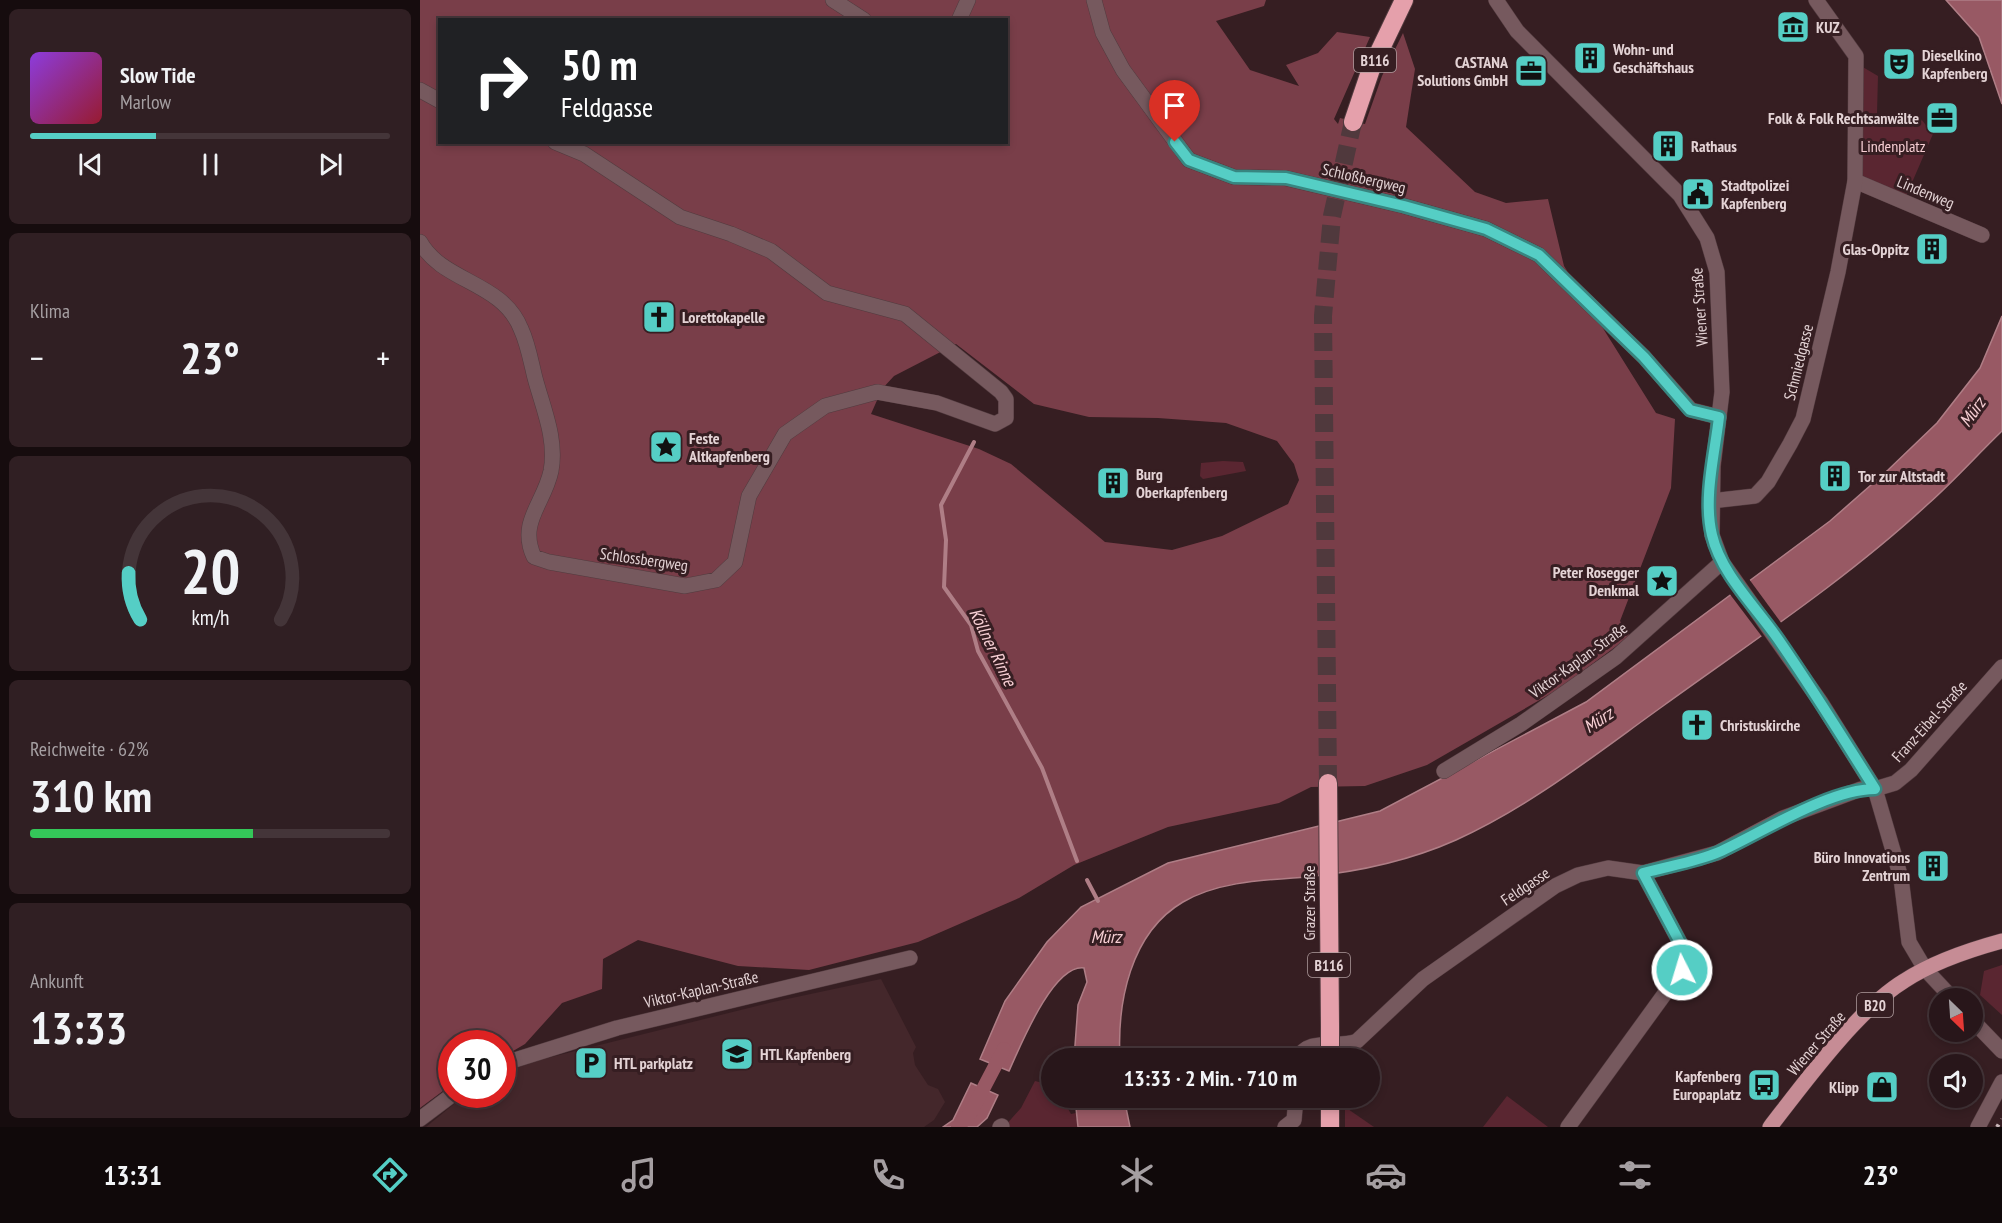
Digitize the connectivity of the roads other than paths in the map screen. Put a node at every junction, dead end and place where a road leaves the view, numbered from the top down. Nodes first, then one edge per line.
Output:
1 (833, 0) edge
2 (968, 0) edge
3 (1094, 0) edge
4 (1404, 0) edge
5 (1496, 0) edge
6 (1816, 0) edge
7 (861, 18) edge
8 (960, 18) edge
9 (420, 90) edge
10 (438, 100) edge
11 (1353, 122) tunnel mouth
12 (560, 144) edge
13 (1855, 181) junction
14 (1982, 235) dead end
15 (420, 242) edge
16 (1719, 417) junction
17 (1711, 501) junction
18 (1722, 562) junction
19 (2002, 667) edge
20 (1444, 771) dead end
21 (1328, 783) tunnel mouth
22 (1875, 789) junction
23 (1643, 873) junction
24 (2002, 941) edge
25 (910, 958) dead end
26 (1925, 969) junction
27 (1943, 988) edge
28 (1983, 1032) edge
29 (1307, 1048) edge
30 (1330, 1048) edge
31 (2002, 1052) edge
32 (516, 1060) edge
33 (2002, 1082) edge
34 (438, 1106) edge
35 (1294, 1108) edge
36 (1330, 1108) edge
37 (420, 1119) edge
38 (1291, 1124) edge
39 (1330, 1127) edge
40 (1568, 1127) edge
41 (1770, 1127) edge
42 (1978, 1127) edge

1 - 7 street
2 - 8 street
3 - 16 street, Schloßbergweg
4 - 11 highway, B116
5 - 16 street, Wiener Straße
6 - 13 street
9 - 10 street
12 - 15 street, Schlossbergweg
13 - 14 street, Lindenweg
13 - 17 street, Schmiedgasse
16 - 17 street, Wiener Straße
17 - 18 street, Wiener Straße
18 - 20 street, Viktor-Kaplan-Straße
18 - 22 street, Wiener Straße
19 - 22 street, Franz-Eibel-Straße
21 - 30 highway, Grazer Straße / B116, bridge
22 - 23 street, Feldgasse
22 - 26 street, Wiener Straße
23 - 29 street, Feldgasse
23 - 40 street
24 - 26 main road, B20
25 - 32 street, Viktor-Kaplan-Straße
26 - 27 street, Wiener Straße
26 - 41 main road, Wiener Straße / B20
28 - 31 street
33 - 42 street
34 - 37 street
35 - 38 street
36 - 39 highway

